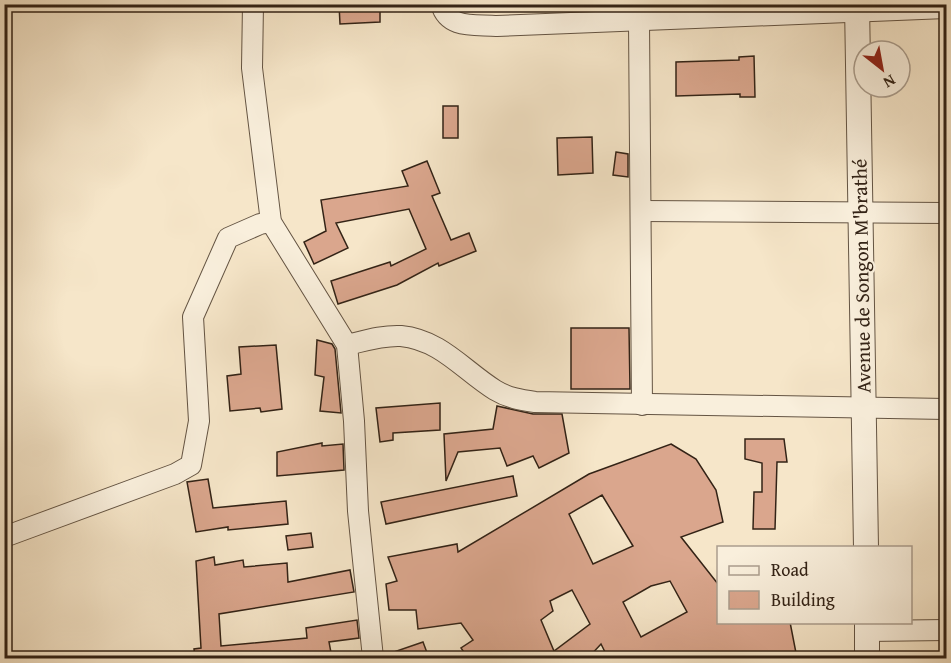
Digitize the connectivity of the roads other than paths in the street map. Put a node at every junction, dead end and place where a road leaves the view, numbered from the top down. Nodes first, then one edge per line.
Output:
1 (253, 4) edge
2 (441, 4) edge
3 (857, 8) edge
4 (946, 8) edge
5 (639, 22) junction
6 (642, 212) junction
7 (860, 213) junction
8 (946, 213) edge
9 (271, 222) junction
10 (346, 345) junction
11 (642, 405) junction
12 (863, 409) junction
13 (946, 410) edge
14 (4, 537) edge
15 (866, 546) edge
16 (867, 627) edge
17 (946, 630) edge
18 (373, 658) edge
19 (867, 658) edge

1 - 9 street
2 - 5 street
3 - 4 street
3 - 5 street
3 - 7 street, Avenue de Songon M'brathé
5 - 6 street
6 - 7 street
6 - 11 street
7 - 8 street
7 - 12 street, Avenue de Songon M'brathé
9 - 10 street
9 - 14 street
10 - 11 street
10 - 18 street
11 - 12 street
12 - 13 street
12 - 15 street, Avenue de Songon M'brathé
16 - 17 street
16 - 19 street

